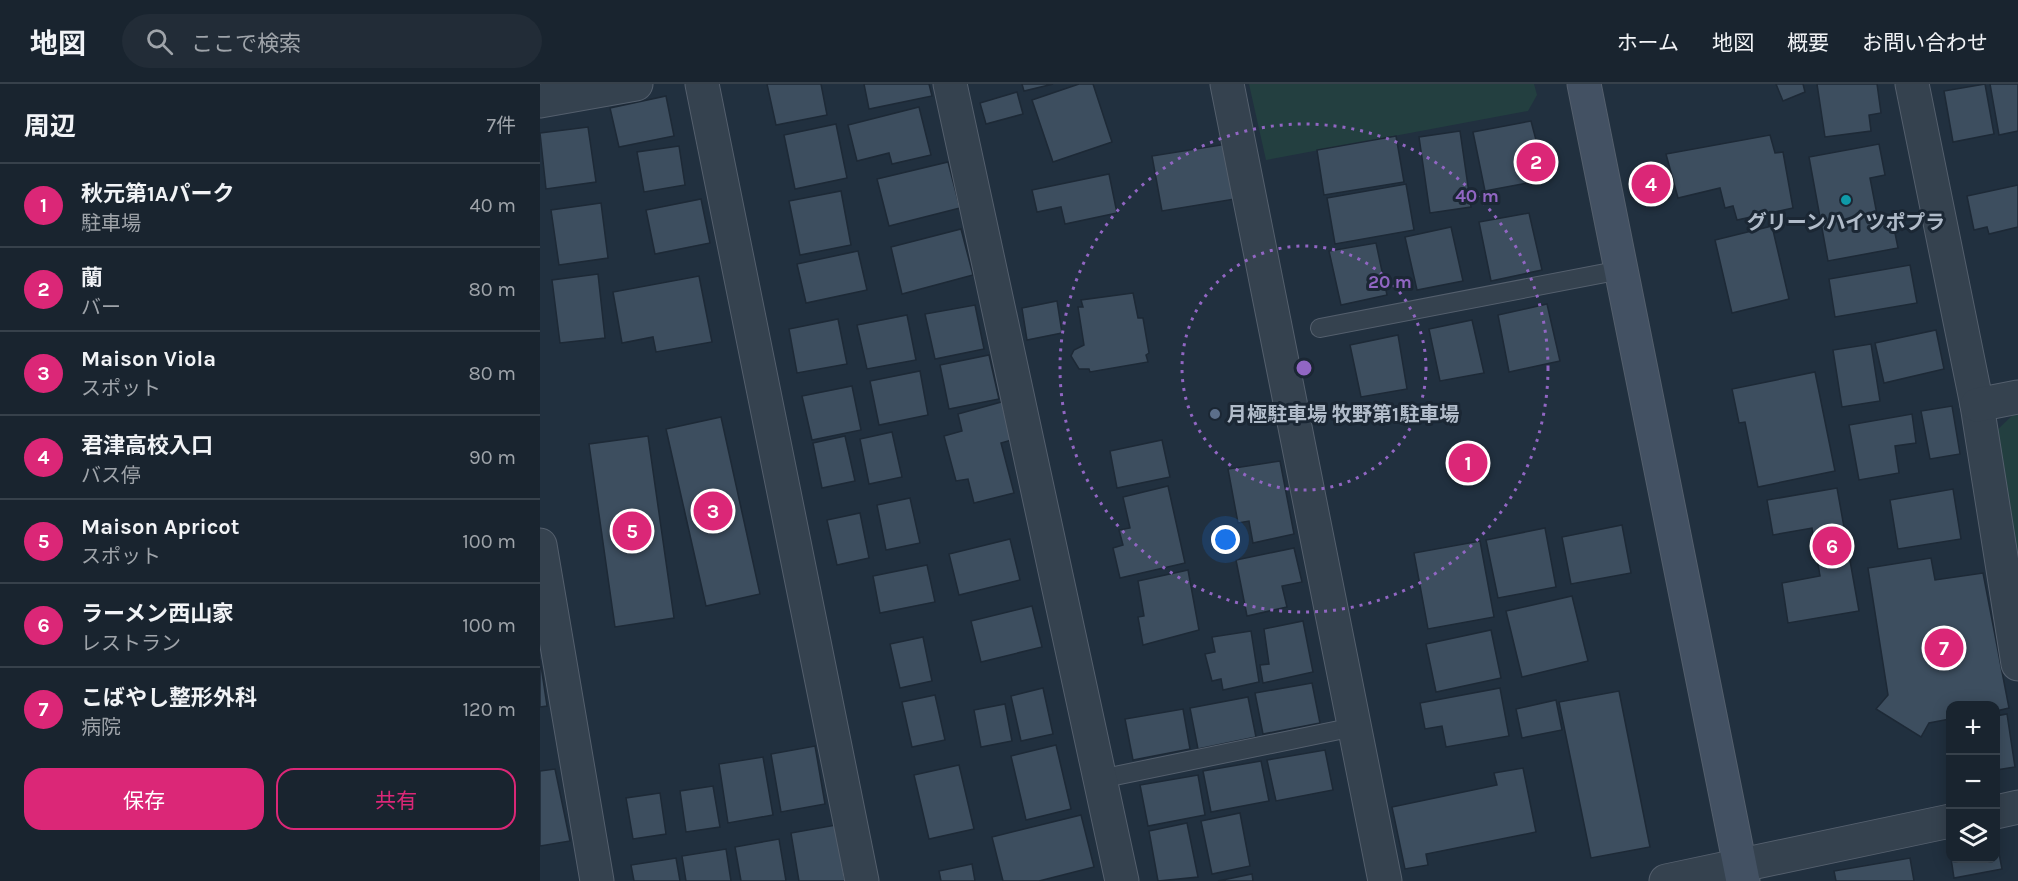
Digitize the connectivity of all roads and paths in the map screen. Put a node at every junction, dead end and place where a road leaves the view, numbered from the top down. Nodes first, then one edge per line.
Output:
1 (636, 84) edge
2 (702, 84) edge
3 (950, 84) edge
4 (1227, 84) edge
5 (1584, 84) edge
6 (1912, 84) edge
7 (540, 101) edge
8 (1621, 270) junction
9 (1320, 328) dead end
10 (2018, 397) edge
11 (1977, 405) junction
12 (540, 545) edge
13 (2018, 664) edge
14 (1354, 727) junction
15 (1100, 779) junction
16 (2018, 807) edge
17 (2000, 811) edge
18 (1946, 822) edge
19 (1741, 874) edge
20 (597, 881) edge
21 (862, 881) edge
22 (1122, 881) edge
23 (1385, 881) edge
24 (1666, 881) edge

1 - 7 street
2 - 21 street
3 - 15 street
4 - 14 street
5 - 8 street
6 - 11 street
8 - 9 lane
8 - 19 street
10 - 11 street
11 - 13 street
12 - 20 street
14 - 15 lane
14 - 23 street
15 - 22 street
16 - 17 street
18 - 19 street
19 - 24 street

